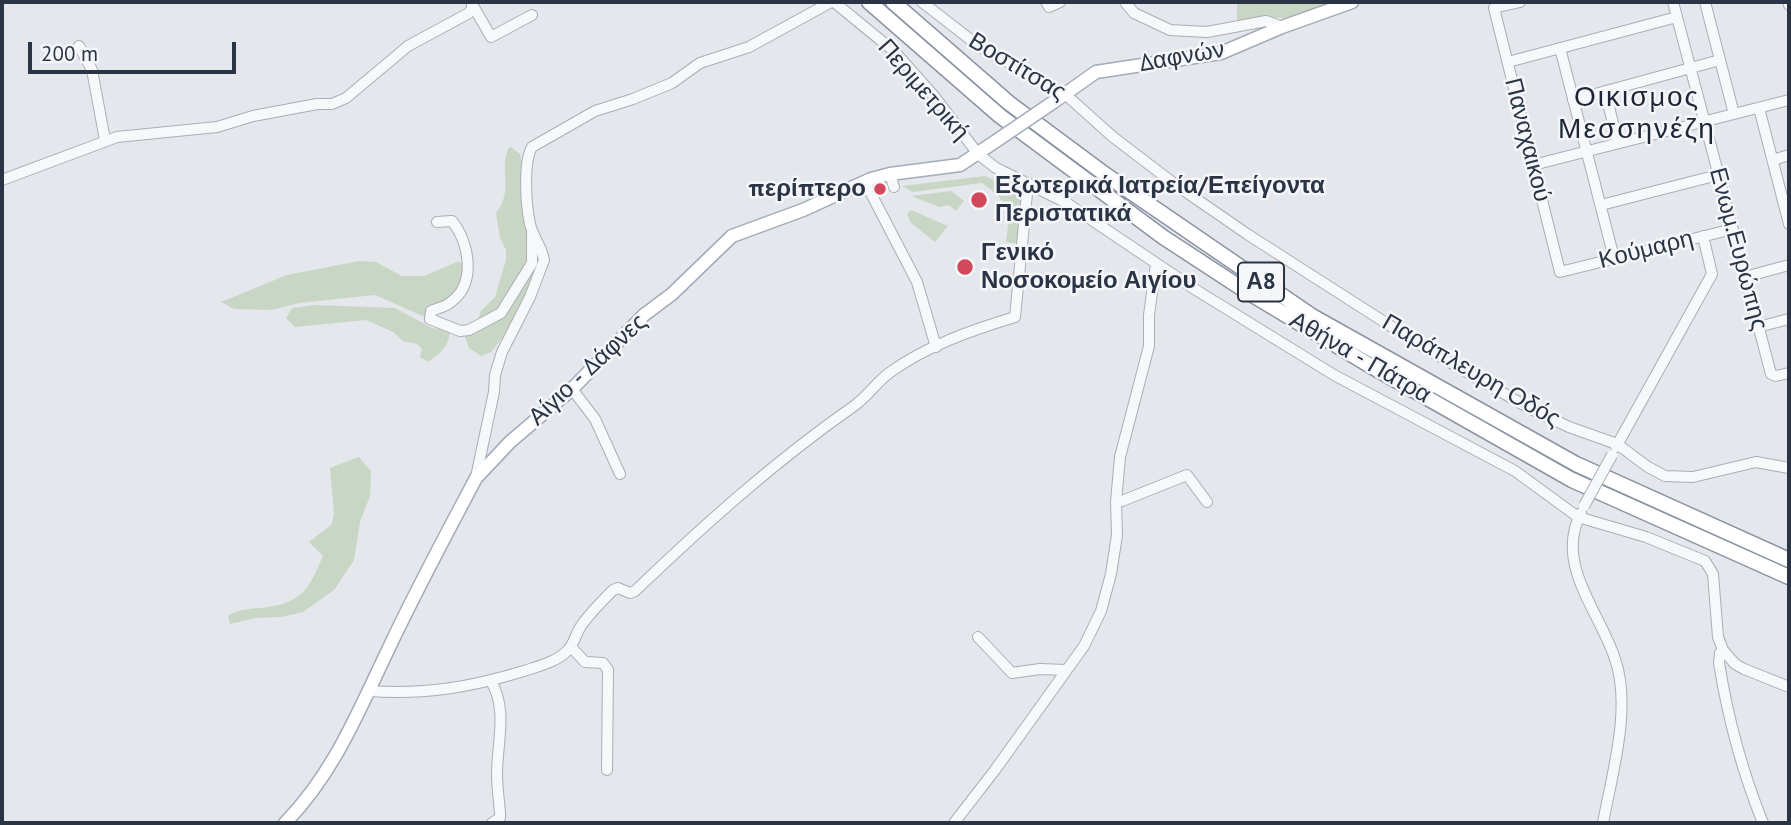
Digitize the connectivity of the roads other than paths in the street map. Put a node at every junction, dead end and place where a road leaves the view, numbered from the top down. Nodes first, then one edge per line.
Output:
1 (833, 2) edge
2 (869, 2) edge
3 (893, 2) edge
4 (922, 2) edge
5 (1046, 2) edge
6 (1060, 2) edge
7 (1125, 2) edge
8 (1352, 2) edge
9 (1520, 2) edge
10 (1673, 2) edge
11 (1705, 2) edge
12 (472, 3) edge
13 (531, 15) dead end
14 (1677, 17) junction
15 (1282, 27) junction
16 (79, 46) dead end
17 (1560, 48) junction
18 (1720, 60) junction
19 (1508, 62) junction
20 (1690, 68) junction
21 (1605, 91) junction
22 (1060, 97) junction
23 (1573, 100) junction
24 (1789, 100) edge
25 (1759, 108) junction
26 (1734, 114) junction
27 (1704, 122) junction
28 (105, 140) junction
29 (1618, 143) junction
30 (1587, 151) junction
31 (978, 154) junction
32 (1789, 156) edge
33 (1773, 160) junction
34 (1533, 165) junction
35 (1718, 174) junction
36 (2, 180) edge
37 (865, 182) junction
38 (1028, 183) junction
39 (1176, 185) joint
40 (1601, 205) junction
41 (1788, 211) edge
42 (437, 222) dead end
43 (1789, 225) edge
44 (1732, 229) junction
45 (532, 230) junction
46 (1703, 236) junction
47 (1614, 258) junction
48 (1156, 264) junction
49 (1789, 265) edge
50 (1560, 272) joint
51 (1745, 277) junction
52 (1789, 320) edge
53 (1758, 327) junction
54 (936, 347) junction
55 (1789, 373) edge
56 (572, 389) junction
57 (1617, 444) junction
58 (1789, 468) edge
59 (620, 474) dead end
60 (476, 478) junction
61 (1116, 502) junction
62 (1207, 502) dead end
63 (1578, 517) junction
64 (1789, 557) edge
65 (1746, 558) junction
66 (1789, 577) edge
67 (1789, 587) edge
68 (978, 637) dead end
69 (571, 648) junction
70 (1723, 650) junction
71 (1066, 670) junction
72 (491, 681) junction
73 (1789, 687) edge
74 (369, 691) junction
75 (607, 770) dead end
76 (285, 823) edge
77 (492, 823) edge
78 (954, 823) edge
79 (1602, 823) edge
80 (1763, 823) edge

1 - 31 street, Περιμετρική
1 - 45 street
2 - 65 highway, Αθήνα - Πάτρα / Α8
3 - 64 highway, Αθήνα - Πάτρα / Α8
4 - 22 street, Βοστίτσας
5 - 6 street
7 - 15 street
8 - 15 main road, Δαφνών
9 - 19 street, Παναχαικού
10 - 14 street, Ενωμ.Ευρώπης
11 - 18 street
12 - 13 street
12 - 28 street
14 - 17 street
14 - 20 street, Ενωμ.Ευρώπης
15 - 22 main road, Δαφνών
16 - 28 street
17 - 19 street
17 - 23 street
18 - 20 street
18 - 26 street
19 - 34 street, Παναχαικού
20 - 21 street
20 - 27 street, Ενωμ.Ευρώπης
21 - 23 street
21 - 29 street
22 - 31 main road, Αίγιο - Δάφνες, bridge
22 - 39 street, Βοστίτσας
23 - 30 street
24 - 25 street
25 - 26 street
25 - 33 street
26 - 27 street
27 - 29 street
27 - 35 street, Ενωμ.Ευρώπης
28 - 36 street
29 - 30 street
30 - 34 street
30 - 40 street
31 - 37 main road, Αίγιο - Δάφνες
31 - 38 street, Περιμετρική
32 - 33 street
33 - 41 street
34 - 50 street, Παναχαικού
35 - 40 street
35 - 44 street, Ενωμ.Ευρώπης
37 - 54 street
37 - 56 main road, Αίγιο - Δάφνες
38 - 48 street, Περιμετρική
38 - 54 street
39 - 57 street, Παράπλευρη Οδός
40 - 47 street
41 - 43 street
42 - 45 street
44 - 46 street, Κούμαρη
44 - 51 street, Ενωμ.Ευρώπης
45 - 60 street
46 - 47 street, Κούμαρη
46 - 57 street
47 - 50 street, Κούμαρη
48 - 61 street
48 - 63 street, Περιμετρική
49 - 51 street
51 - 53 street, Ενωμ.Ευρώπης
52 - 53 street
53 - 55 street, Ενωμ.Ευρώπης
54 - 69 street
56 - 59 street
56 - 60 main road, Αίγιο - Δάφνες
57 - 58 street, Παράπλευρη Οδός
57 - 63 street, bridge
60 - 74 main road, Αίγιο - Δάφνες
61 - 62 street
61 - 71 street
63 - 70 street, Περιμετρική
63 - 79 street
65 - 66 highway, Αθήνα - Πάτρα / Α8
65 - 67 highway
68 - 71 street
69 - 72 street
69 - 75 street
70 - 73 street
70 - 80 street, Περιμετρική
71 - 78 street
72 - 74 street
72 - 77 street
74 - 76 main road, Αίγιο - Δάφνες

